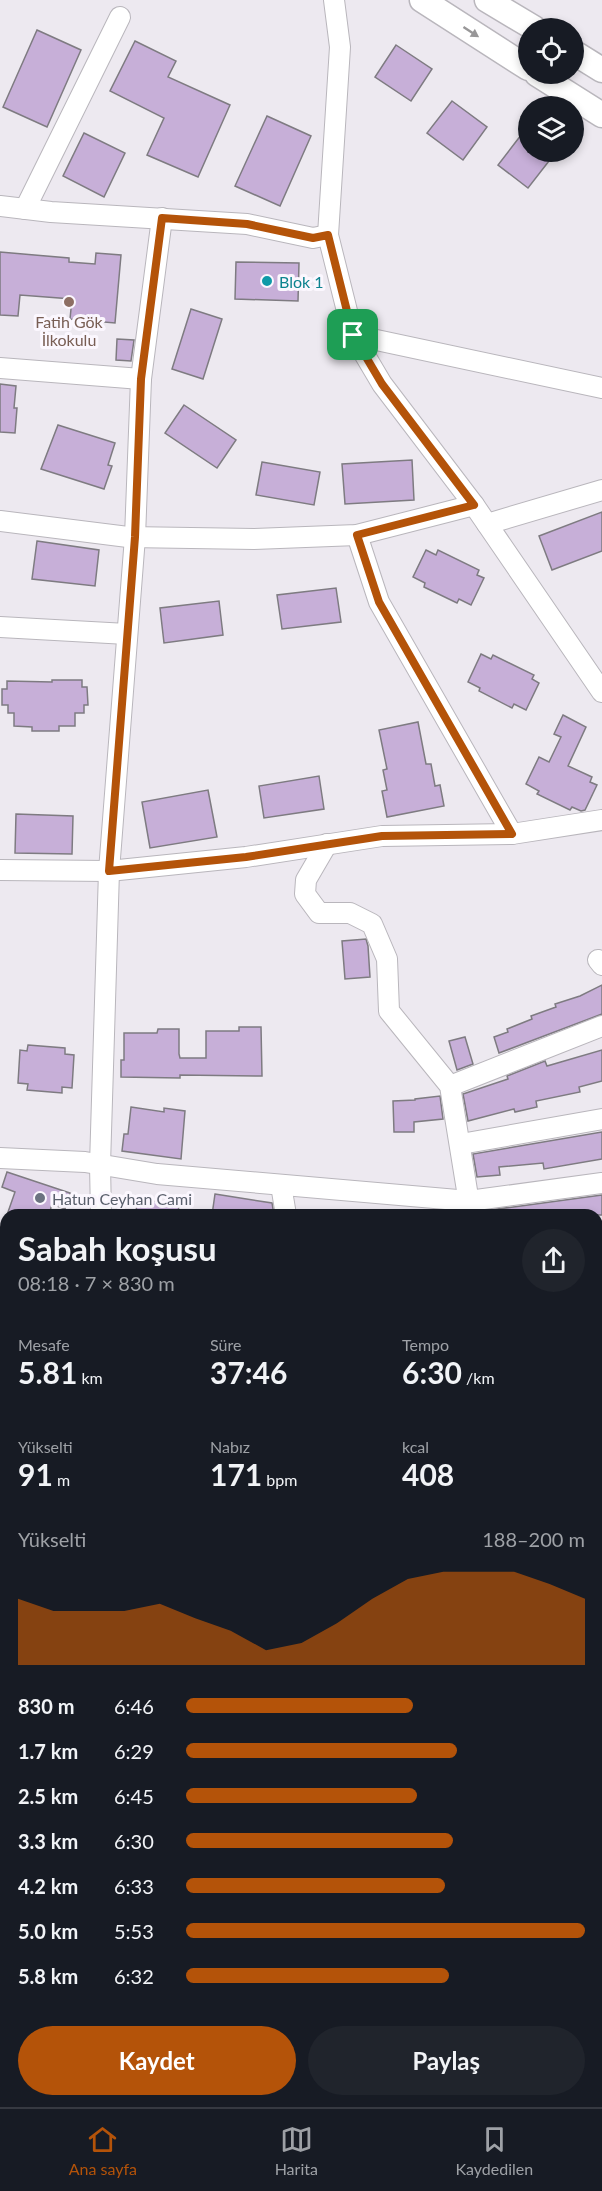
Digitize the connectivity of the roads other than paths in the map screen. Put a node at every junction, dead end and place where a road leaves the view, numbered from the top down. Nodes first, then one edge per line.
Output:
1 (334, 0) edge
2 (422, 0) edge
3 (487, 0) edge
4 (120, 17) dead end
5 (518, 18) edge
6 (584, 59) edge
7 (518, 62) edge
8 (602, 70) edge
9 (553, 84) edge
10 (602, 115) edge
11 (0, 206) edge
12 (25, 209) junction
13 (162, 218) junction
14 (328, 235) junction
15 (353, 335) junction
16 (0, 368) edge
17 (141, 379) junction
18 (602, 388) edge
19 (602, 490) edge
20 (474, 505) junction
21 (0, 521) edge
22 (488, 524) junction
23 (357, 535) junction
24 (135, 537) junction
25 (0, 627) edge
26 (127, 634) junction
27 (602, 692) edge
28 (602, 820) edge
29 (512, 834) junction
30 (327, 844) junction
31 (0, 870) edge
32 (109, 871) junction
33 (602, 1026) edge
34 (450, 1086) junction
35 (602, 1119) edge
36 (461, 1144) junction
37 (0, 1158) edge
38 (100, 1165) junction
39 (602, 1183) edge
40 (281, 1185) junction
41 (470, 1208) edge
42 (101, 1209) edge
43 (285, 1209) edge

1 - 14 street
2 -> 7 main road
3 - 5 main road
4 - 12 street
6 - 8 main road
9 - 10 main road
11 - 12 street
12 - 13 street
13 - 14 street
13 - 17 street
14 - 15 street
15 - 18 street
15 - 20 street
16 - 17 street
17 - 24 street
19 - 22 street
20 - 22 street
20 - 23 street
21 - 24 street
22 - 27 street
23 - 24 street
23 - 29 street
24 - 26 street
25 - 26 street
26 - 32 street
28 - 29 street
29 - 30 street
30 - 32 street
30 - 34 street
31 - 32 street
32 - 38 street
33 - 34 street
34 - 36 street
35 - 36 street
36 - 41 street
37 - 38 street
38 - 40 street
38 - 42 street
39 - 41 street
40 - 41 street
40 - 43 street

